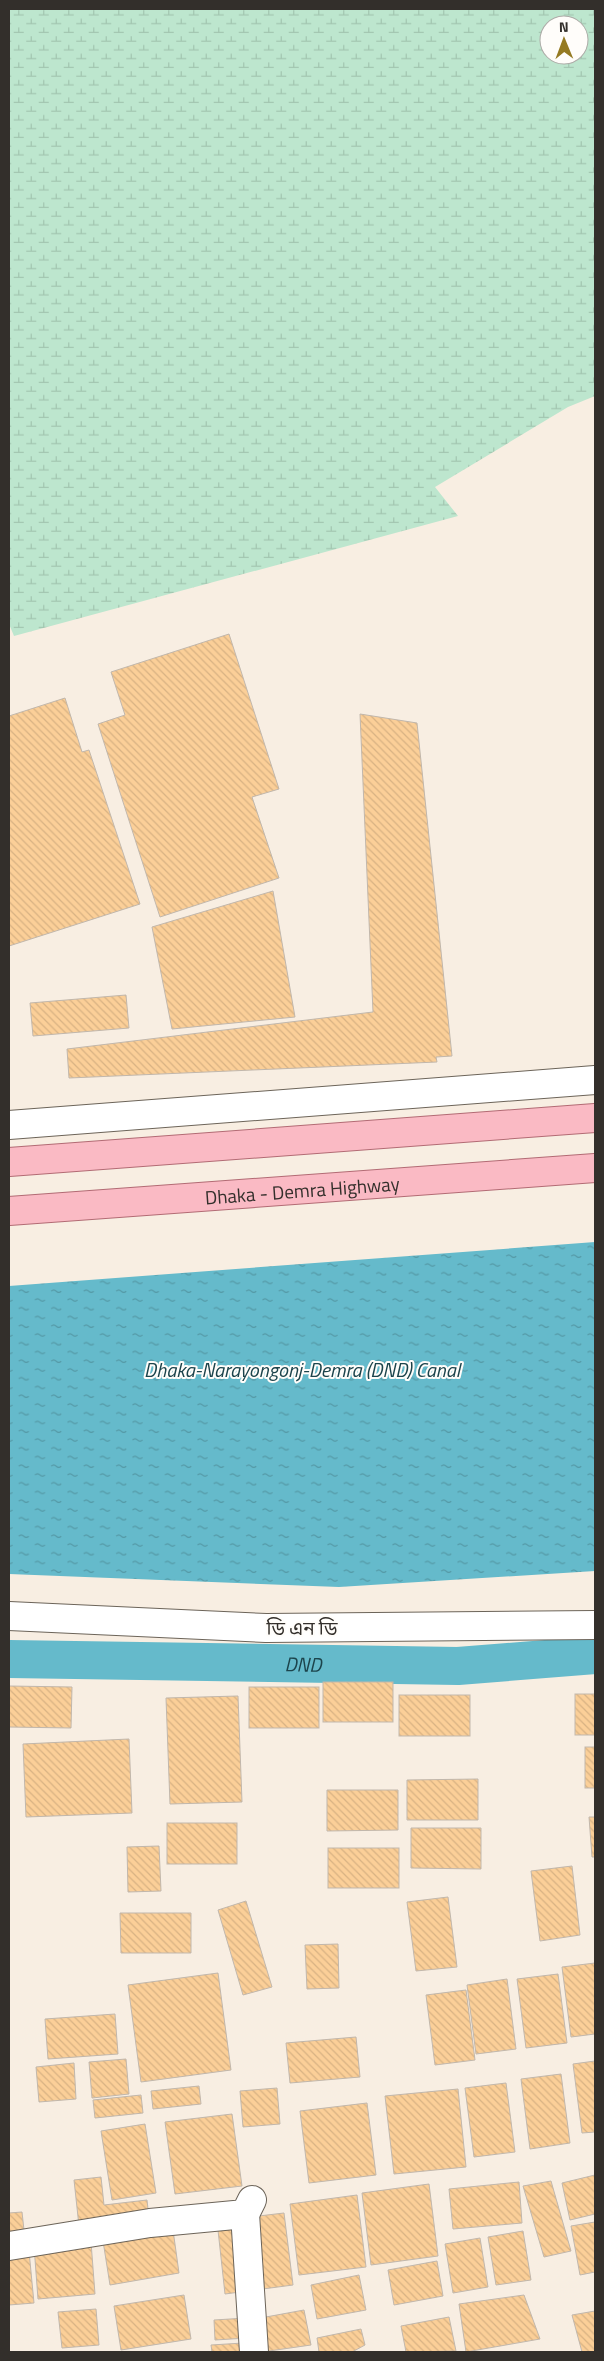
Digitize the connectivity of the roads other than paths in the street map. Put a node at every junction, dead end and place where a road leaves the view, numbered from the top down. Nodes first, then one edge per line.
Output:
1 (595, 1080) edge
2 (595, 1118) edge
3 (9, 1125) edge
4 (9, 1162) edge
5 (595, 1168) edge
6 (9, 1212) edge
7 (9, 1616) edge
8 (595, 1625) edge
9 (9, 2246) edge
10 (254, 2352) edge

1 - 3 street
2 - 4 main road
5 - 6 main road, Dhaka - Demra Highway
7 - 8 street, ডি এন ডি
9 - 10 street

